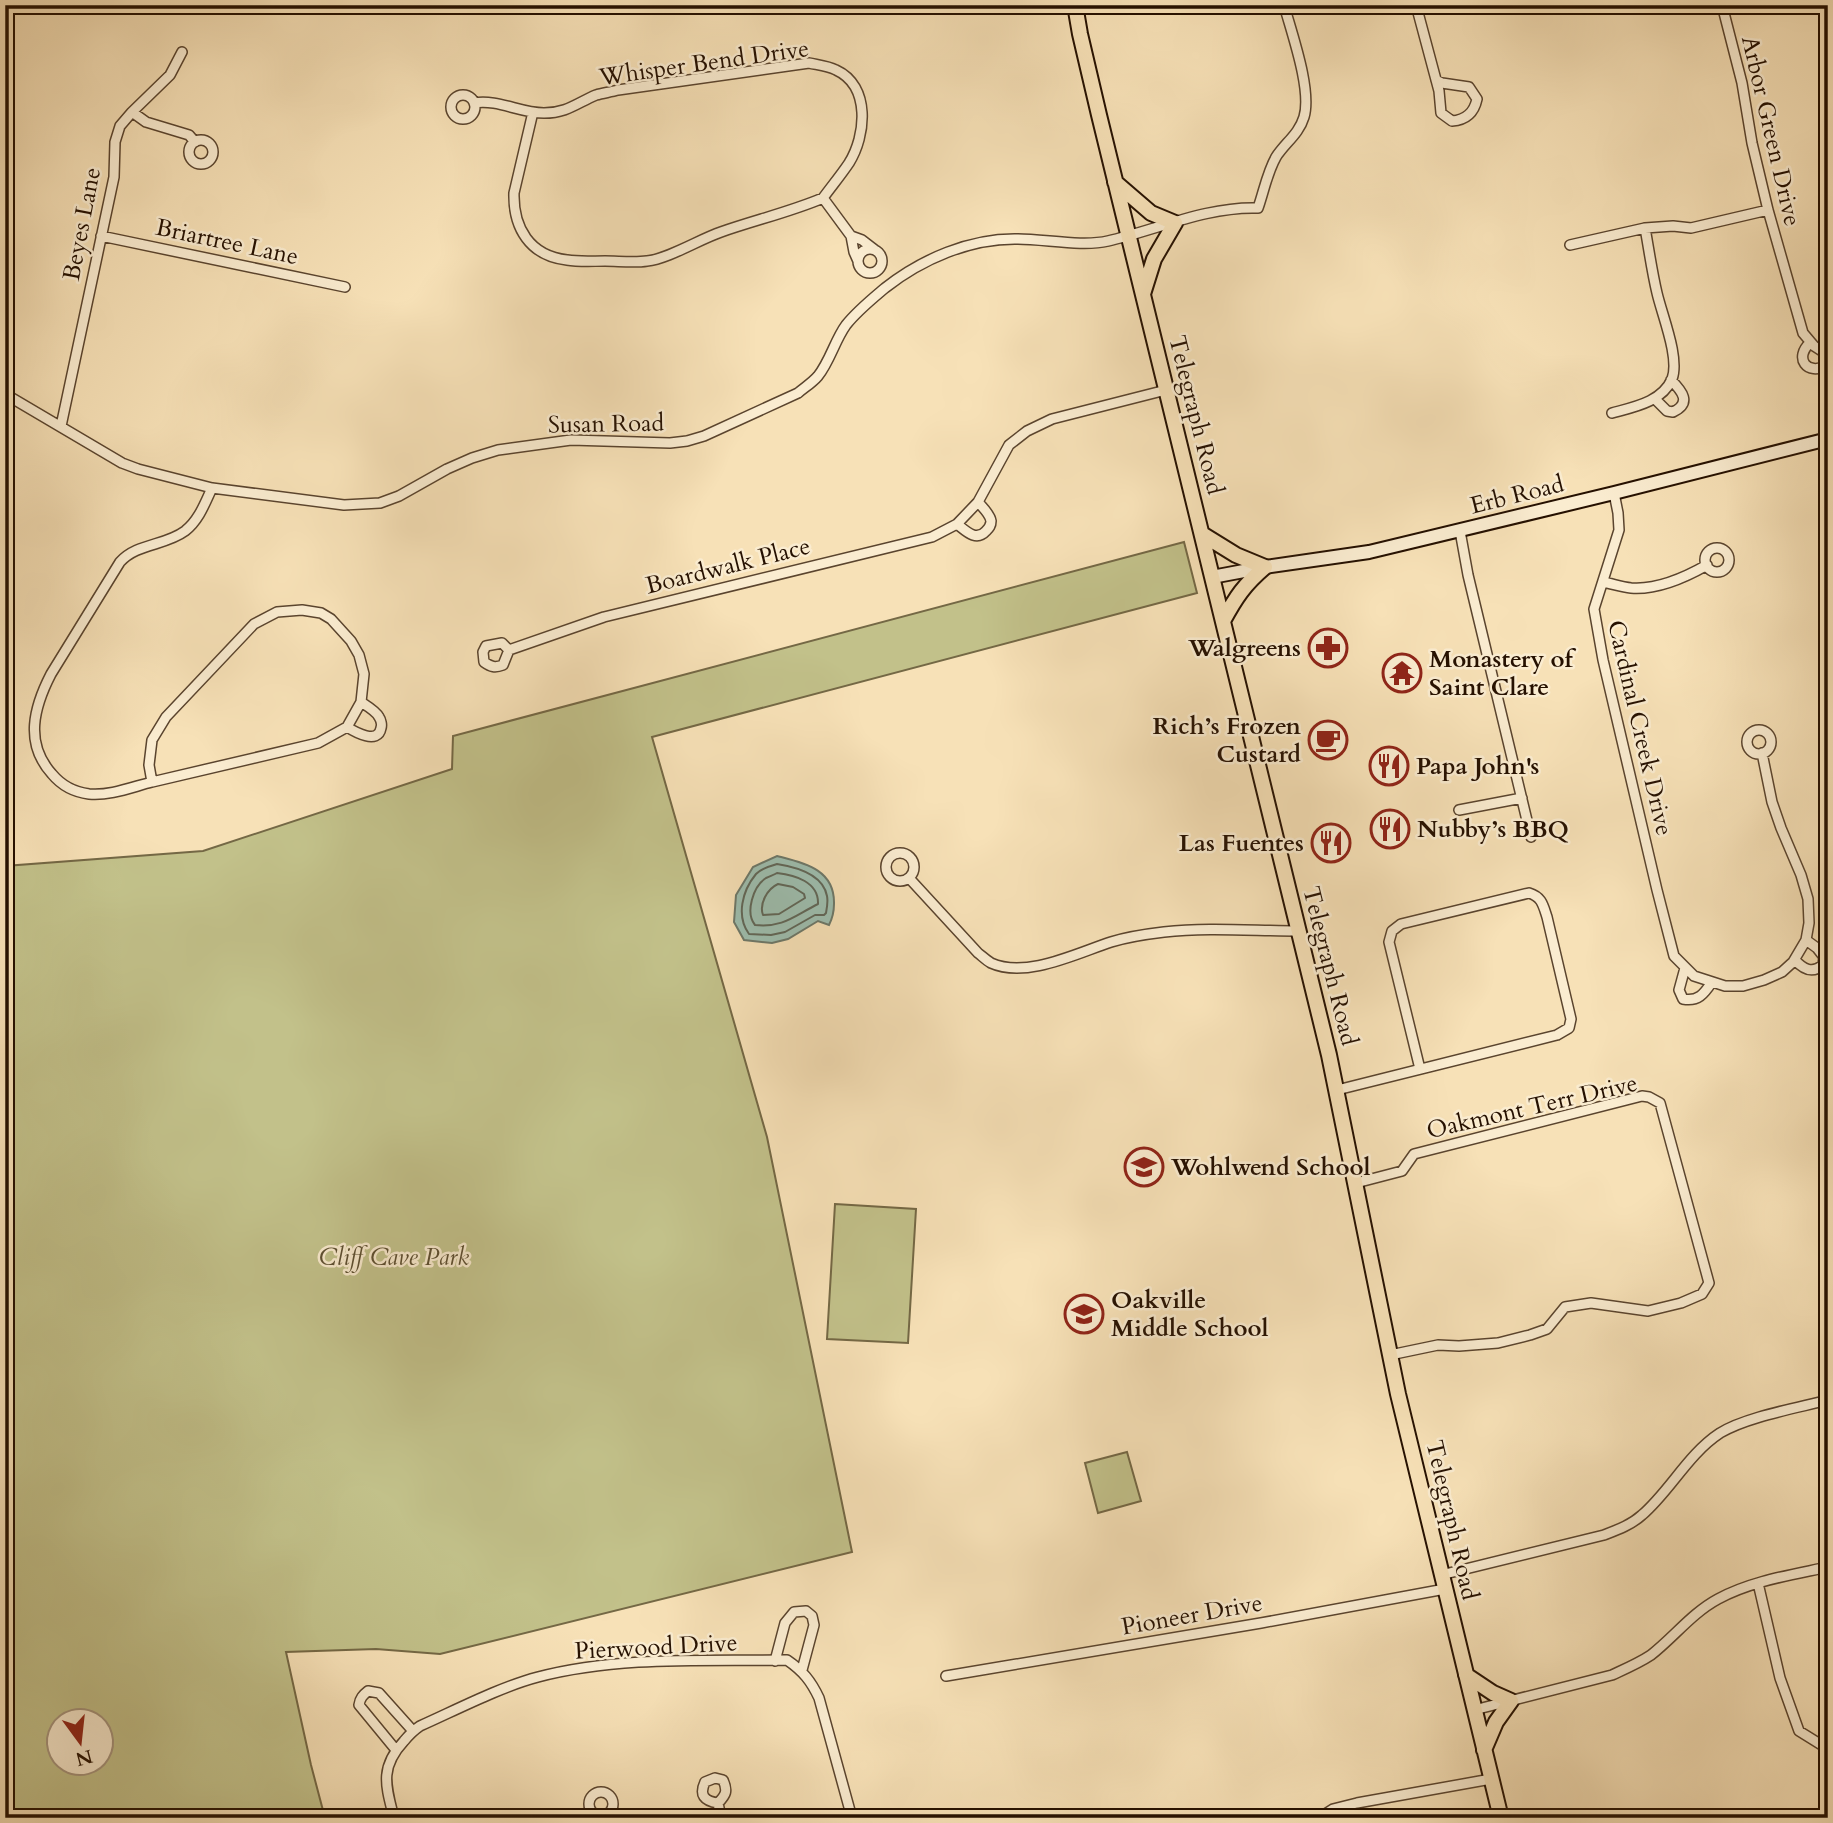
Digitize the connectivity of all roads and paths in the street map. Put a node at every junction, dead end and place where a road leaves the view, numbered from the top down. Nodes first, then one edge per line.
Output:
1 (7, 5) edge
2 (1075, 5) edge
3 (1284, 5) edge
4 (1416, 5) edge
5 (1723, 5) edge
6 (5, 18) edge
7 (182, 52) dead end
8 (1436, 80) junction
9 (474, 103) dead end
10 (132, 112) junction
11 (533, 112) junction
12 (195, 142) dead end
13 (1115, 181) junction
14 (822, 198) junction
15 (1768, 210) junction
16 (1175, 223) junction
17 (1645, 228) junction
18 (1128, 235) junction
19 (101, 236) junction
20 (851, 236) junction
21 (1570, 245) dead end
22 (875, 250) junction
23 (858, 261) junction
24 (876, 271) junction
25 (888, 286) junction
26 (345, 287) dead end
27 (1143, 295) junction
28 (1810, 343) junction
29 (1828, 355) edge
30 (1828, 365) edge
31 (1671, 380) junction
32 (1166, 390) junction
33 (5, 394) edge
34 (1655, 399) junction
35 (1612, 413) dead end
36 (61, 426) junction
37 (1828, 439) edge
38 (212, 488) junction
39 (1614, 493) junction
40 (978, 502) junction
41 (957, 524) junction
42 (1460, 531) junction
43 (1202, 534) junction
44 (1707, 565) dead end
45 (1265, 567) junction
46 (1212, 577) junction
47 (1603, 582) junction
48 (1223, 621) junction
49 (509, 650) dead end
50 (361, 702) junction
51 (347, 727) junction
52 (1762, 752) dead end
53 (152, 782) junction
54 (1522, 798) junction
55 (1459, 810) dead end
56 (1531, 836) dead end
57 (909, 878) dead end
58 (1299, 931) junction
59 (1806, 940) junction
60 (1794, 960) junction
61 (1685, 968) junction
62 (1712, 982) junction
63 (1420, 1069) junction
64 (1336, 1090) junction
65 (1356, 1183) junction
66 (1390, 1355) junction
67 (1828, 1400) edge
68 (1828, 1567) edge
69 (1443, 1582) junction
70 (1758, 1584) junction
71 (775, 1661) junction
72 (802, 1670) junction
73 (1466, 1675) junction
74 (946, 1676) dead end
75 (1511, 1701) junction
76 (1474, 1710) junction
77 (413, 1731) junction
78 (1828, 1749) edge
79 (396, 1750) junction
80 (1484, 1750) junction
81 (1491, 1779) junction
82 (718, 1803) dead end
83 (394, 1818) edge
84 (722, 1818) edge
85 (852, 1818) edge
86 (1319, 1818) edge
87 (1501, 1818) edge

1 - 6 street
2 - 13 main road, Telegraph Road
3 - 16 street, Susan Road
4 - 8 street
5 - 15 street, Arbor Green Drive
7 - 10 street, Beyes Lane
8 - 8 street
9 - 11 street, Whisper Bend Drive
10 - 12 street
10 - 19 street, Beyes Lane
11 - 14 street
11 - 14 street, Whisper Bend Drive
13 - 16 main road
13 - 18 main road, Telegraph Road
14 - 20 street
15 - 17 street
15 - 28 street, Arbor Green Drive
16 - 18 street, Susan Road
16 - 27 main road
17 - 21 street
17 - 31 street
18 - 25 street, Susan Road
18 - 27 main road, Telegraph Road
19 - 26 street, Briartree Lane
19 - 36 street, Beyes Lane
20 - 22 street
20 - 23 street
22 - 23 street
22 - 24 street
23 - 24 street
24 - 25 street
25 - 38 street, Susan Road
27 - 32 main road, Telegraph Road
28 - 29 street
28 - 30 street, Arbor Green Drive
31 - 34 street
31 - 34 street
32 - 40 street, Boardwalk Place
32 - 43 main road, Telegraph Road
33 - 36 street, Susan Road
34 - 35 street
36 - 38 street, Susan Road
37 - 39 street, Erb Road
38 - 53 street
39 - 42 street, Erb Road
39 - 47 street, Cardinal Creek Drive
40 - 41 street, Boardwalk Place
40 - 41 street
41 - 49 street, Boardwalk Place
42 - 45 street, Erb Road
42 - 54 street
43 - 45 main road
43 - 46 main road, Telegraph Road
44 - 47 street
45 - 46 street, Erb Road
45 - 48 main road
46 - 48 main road, Telegraph Road
47 - 61 street, Cardinal Creek Drive
48 - 58 main road, Telegraph Road
50 - 51 street
50 - 51 street
50 - 53 street
51 - 53 street
52 - 59 street
54 - 55 street
54 - 56 street
57 - 58 street
58 - 64 main road, Telegraph Road
59 - 60 street
59 - 60 street
60 - 62 street
61 - 62 street
61 - 62 street, Cardinal Creek Drive
63 - 63 street
63 - 64 street
64 - 65 main road, Telegraph Road
65 - 66 main road, Telegraph Road
65 - 66 street, Oakmont Terr Drive
66 - 69 main road, Telegraph Road
67 - 69 street, Pioneer Drive
68 - 70 street
69 - 73 main road, Telegraph Road
69 - 74 street, Pioneer Drive
70 - 75 street
70 - 78 street
71 - 72 street, Pierwood Drive
71 - 72 street
71 - 77 street, Pierwood Drive
72 - 85 street
73 - 75 main road
73 - 76 main road, Telegraph Road
75 - 76 street
75 - 80 main road
76 - 80 main road, Telegraph Road
77 - 79 street, Pierwood Drive
77 - 79 street
79 - 83 street, Pierwood Drive
80 - 81 main road, Telegraph Road
81 - 86 street
81 - 87 main road, Telegraph Road
82 - 84 street

